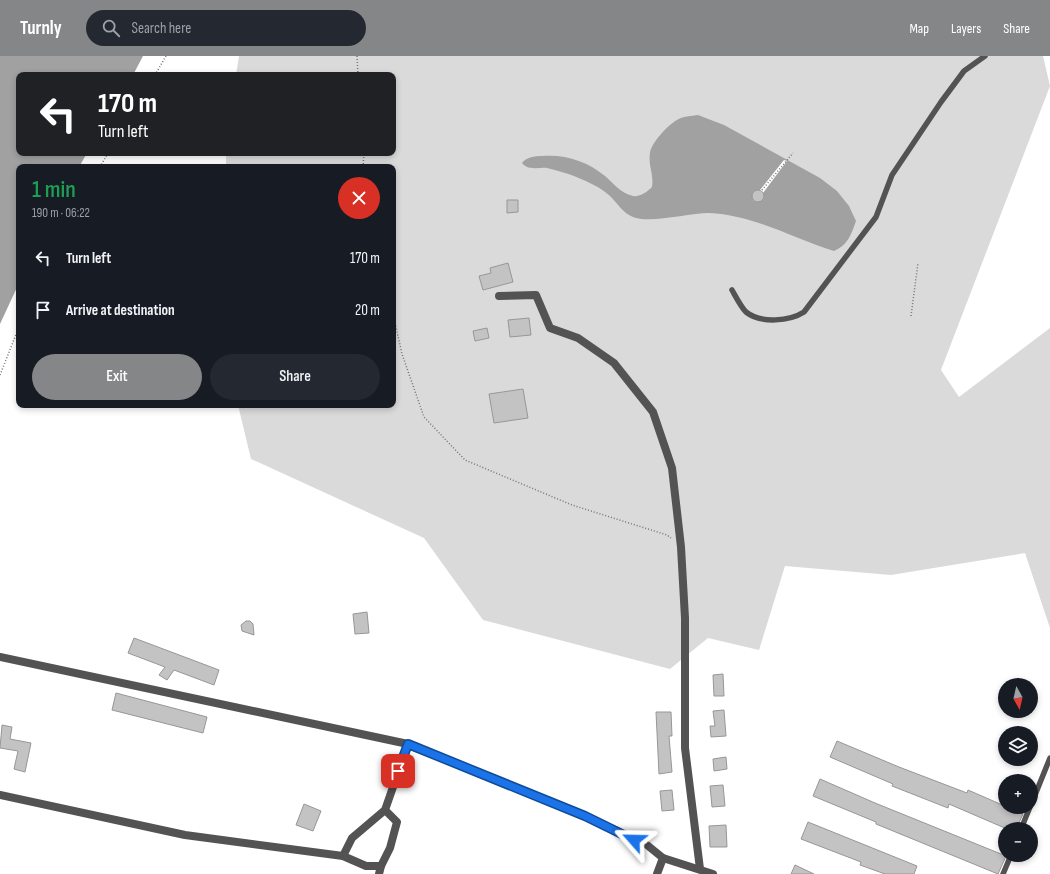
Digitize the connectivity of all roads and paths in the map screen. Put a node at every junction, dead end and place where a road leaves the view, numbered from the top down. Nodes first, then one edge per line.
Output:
1 (166, 56) edge
2 (357, 56) edge
3 (985, 56) edge
4 (157, 72) edge
5 (358, 72) edge
6 (793, 153) dead end
7 (762, 190) dead end
8 (918, 263) dead end
9 (732, 290) dead end
10 (499, 296) dead end
11 (911, 316) dead end
12 (396, 327) edge
13 (16, 335) edge
14 (0, 375) edge
15 (681, 547) junction
16 (0, 657) edge
17 (408, 744) junction
18 (1050, 758) edge
19 (1038, 788) edge
20 (0, 795) edge
21 (385, 810) junction
22 (343, 856) junction
23 (663, 858) junction
24 (1008, 862) edge
25 (700, 869) junction
26 (380, 870) edge
27 (657, 874) edge
28 (713, 874) edge
29 (1003, 874) edge

1 - 4 path
2 - 5 path
3 - 9 lane
6 - 7 path
8 - 11 path
10 - 15 street
12 - 15 path
13 - 14 path
15 - 25 street
16 - 17 street
17 - 21 street
17 - 23 street
18 - 19 lane
20 - 22 street
21 - 22 street
21 - 26 street
22 - 26 street
23 - 25 street
23 - 27 street
24 - 29 lane
25 - 28 street

